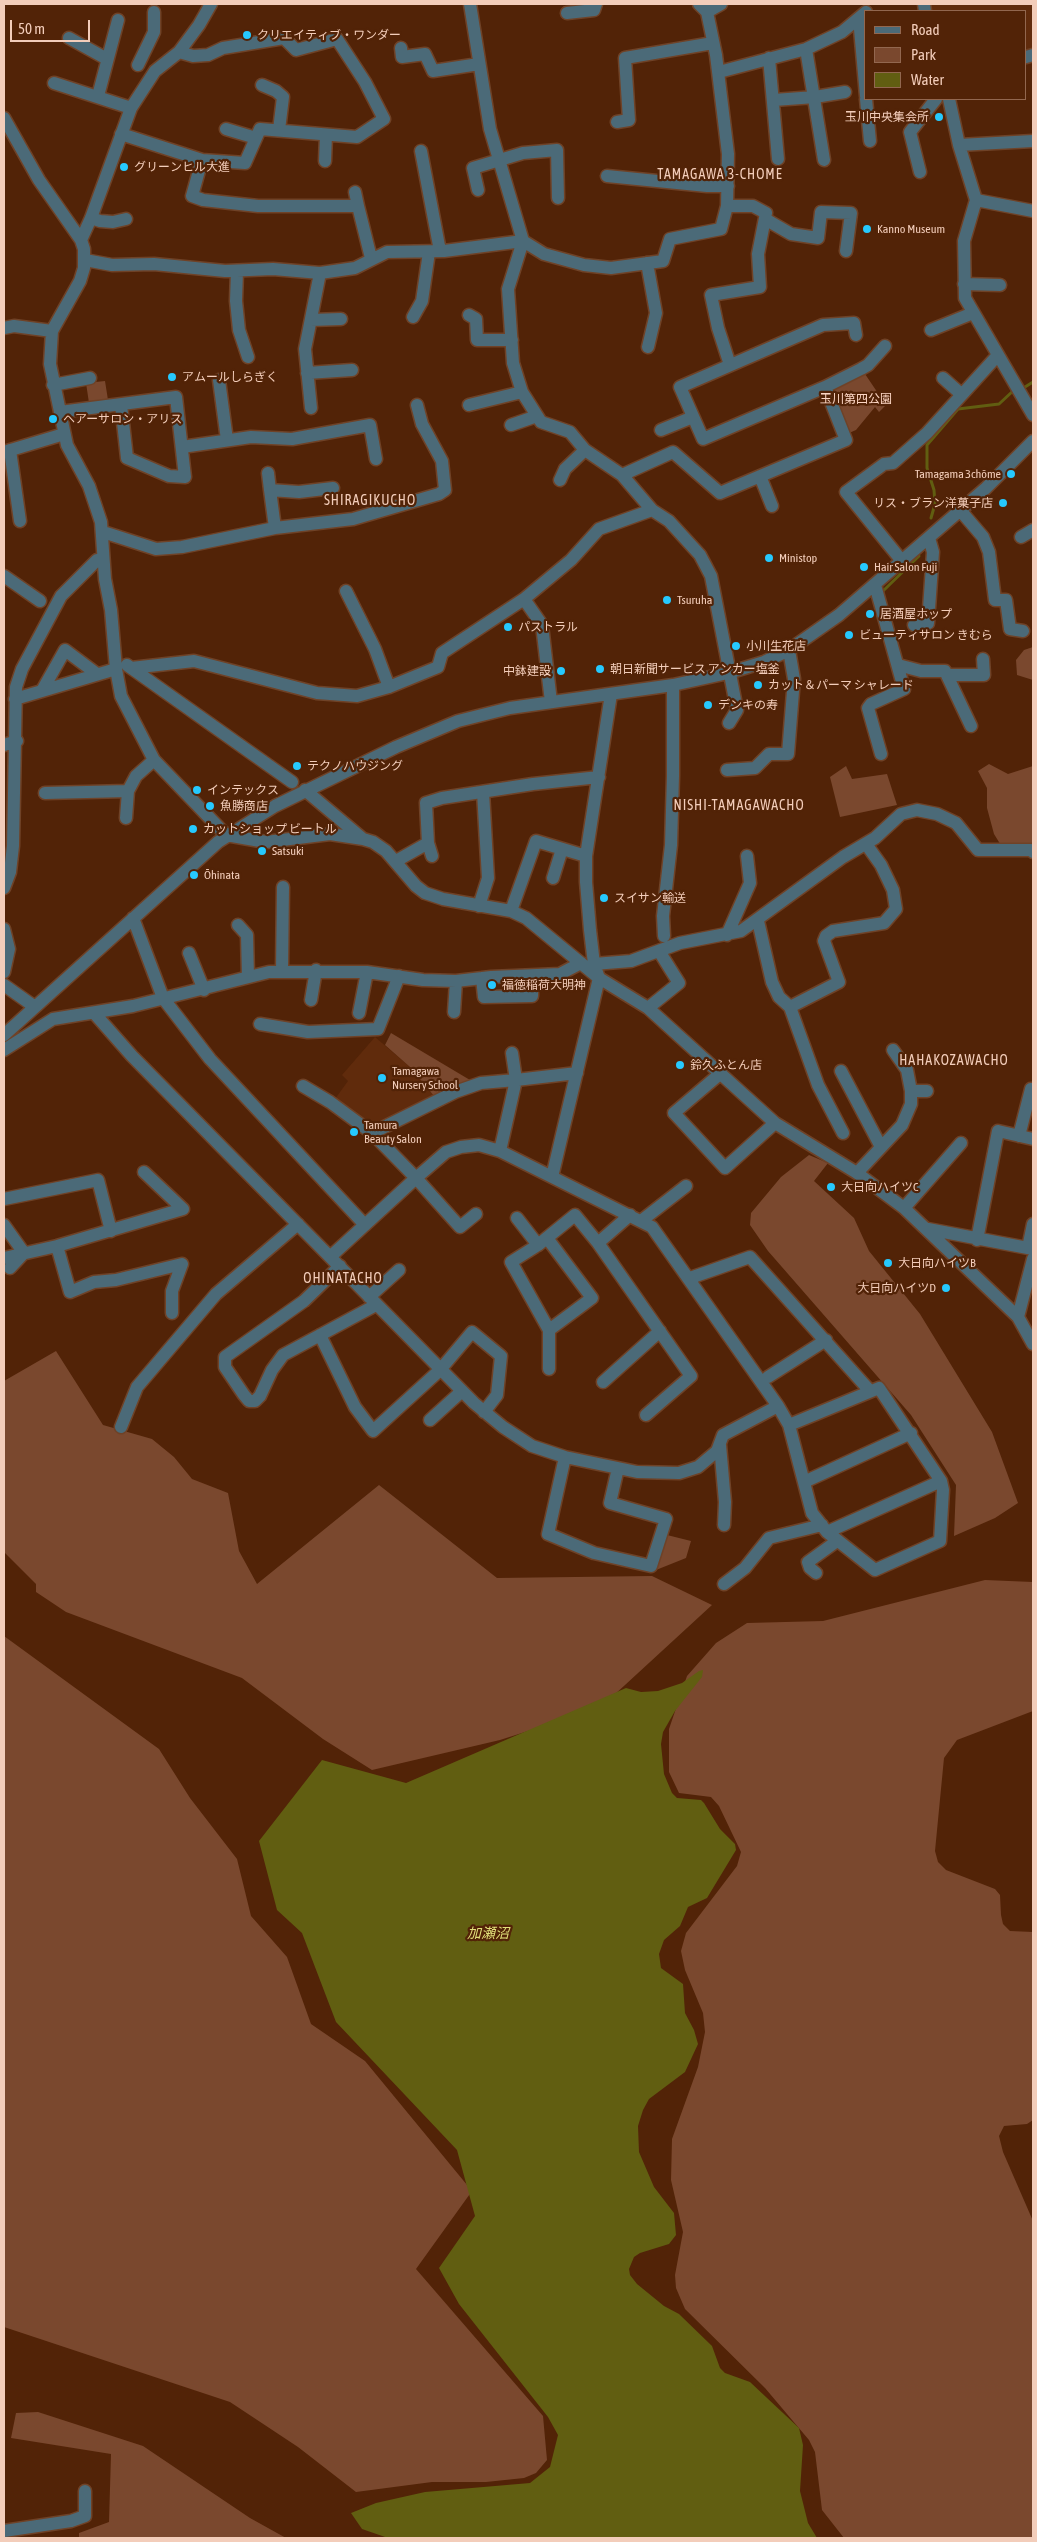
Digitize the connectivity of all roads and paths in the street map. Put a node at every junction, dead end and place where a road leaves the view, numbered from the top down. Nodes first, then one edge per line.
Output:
1 (211, 4) edge
2 (470, 4) edge
3 (596, 4) edge
4 (721, 4) edge
5 (703, 8) edge
6 (154, 12) dead end
7 (567, 13) dead end
8 (862, 15) edge
9 (118, 20) dead end
10 (69, 38) dead end
11 (713, 43) junction
12 (400, 48) dead end
13 (806, 49) junction
14 (179, 52) junction
15 (864, 56) edge
16 (769, 58) junction
17 (107, 59) junction
18 (479, 64) junction
19 (154, 71) junction
20 (720, 72) junction
21 (54, 83) dead end
22 (262, 85) dead end
23 (845, 92) dead end
24 (98, 96) junction
25 (815, 97) junction
26 (774, 100) junction
27 (866, 100) edge
28 (935, 100) edge
29 (949, 100) edge
30 (131, 108) junction
31 (4, 118) edge
32 (617, 122) dead end
33 (226, 129) dead end
34 (279, 130) junction
35 (121, 134) junction
36 (326, 135) junction
37 (256, 138) junction
38 (870, 141) dead end
39 (1033, 141) edge
40 (959, 145) junction
41 (421, 151) dead end
42 (778, 159) dead end
43 (202, 160) junction
44 (824, 160) dead end
45 (325, 161) dead end
46 (498, 161) junction
47 (920, 172) dead end
48 (607, 176) dead end
49 (728, 186) junction
50 (478, 190) dead end
51 (355, 192) dead end
52 (558, 198) dead end
53 (976, 200) junction
54 (358, 206) junction
55 (727, 206) junction
56 (1033, 211) edge
57 (91, 218) junction
58 (126, 219) dead end
59 (765, 219) junction
60 (81, 240) junction
61 (523, 241) junction
62 (434, 251) junction
63 (846, 251) dead end
64 (371, 258) junction
65 (85, 260) junction
66 (647, 263) junction
67 (237, 271) junction
68 (320, 273) junction
69 (964, 284) junction
70 (1000, 285) dead end
71 (973, 313) junction
72 (469, 315) dead end
73 (413, 316) dead end
74 (341, 319) dead end
75 (311, 320) junction
76 (854, 323) dead end
77 (4, 328) edge
78 (931, 330) dead end
79 (52, 331) junction
80 (512, 340) junction
81 (885, 346) dead end
82 (648, 347) dead end
83 (998, 355) junction
84 (248, 357) dead end
85 (730, 364) junction
86 (352, 370) dead end
87 (307, 373) junction
88 (90, 378) dead end
89 (943, 378) dead end
90 (219, 380) dead end
91 (53, 384) junction
92 (825, 388) junction
93 (522, 392) junction
94 (961, 394) junction
95 (121, 405) junction
96 (417, 405) dead end
97 (469, 405) dead end
98 (311, 408) dead end
99 (60, 412) junction
100 (1033, 415) edge
101 (537, 416) junction
102 (693, 418) junction
103 (511, 425) dead end
104 (661, 430) dead end
105 (64, 434) junction
106 (227, 440) junction
107 (1033, 441) edge
108 (182, 447) junction
109 (586, 450) junction
110 (7, 451) edge
111 (376, 460) dead end
112 (268, 473) dead end
113 (622, 475) junction
114 (760, 476) junction
115 (560, 480) dead end
116 (333, 488) dead end
117 (270, 490) junction
118 (772, 506) dead end
119 (652, 510) junction
120 (960, 510) junction
121 (20, 521) dead end
122 (275, 528) junction
123 (1033, 530) edge
124 (103, 532) junction
125 (1021, 537) dead end
126 (929, 538) junction
127 (103, 560) junction
128 (902, 561) junction
129 (4, 576) edge
130 (876, 585) junction
131 (346, 591) dead end
132 (524, 599) junction
133 (40, 602) dead end
134 (914, 626) dead end
135 (1023, 631) dead end
136 (789, 650) junction
137 (983, 659) dead end
138 (115, 663) junction
139 (898, 666) junction
140 (131, 668) junction
141 (728, 673) junction
142 (97, 674) junction
143 (948, 675) junction
144 (673, 684) junction
145 (389, 687) junction
146 (43, 689) junction
147 (611, 694) junction
148 (15, 699) junction
149 (551, 702) junction
150 (729, 723) dead end
151 (971, 726) dead end
152 (17, 741) junction
153 (4, 745) edge
154 (881, 754) dead end
155 (154, 760) junction
156 (727, 770) dead end
157 (598, 777) junction
158 (292, 782) dead end
159 (305, 790) junction
160 (128, 791) junction
161 (483, 792) junction
162 (45, 793) dead end
163 (126, 818) dead end
164 (226, 835) junction
165 (364, 839) junction
166 (428, 843) junction
167 (866, 844) junction
168 (562, 849) junction
169 (1033, 852) edge
170 (432, 856) dead end
171 (586, 856) junction
172 (747, 856) dead end
173 (396, 861) junction
174 (553, 878) dead end
175 (283, 887) dead end
176 (4, 888) edge
177 (479, 906) junction
178 (511, 911) junction
179 (133, 918) junction
180 (758, 921) junction
181 (238, 925) dead end
182 (4, 929) edge
183 (727, 935) junction
184 (664, 936) dead end
185 (659, 951) junction
186 (189, 953) dead end
187 (588, 964) junction
188 (282, 970) junction
189 (316, 970) junction
190 (4, 972) edge
191 (367, 972) junction
192 (400, 976) junction
193 (532, 976) junction
194 (248, 977) junction
195 (482, 978) junction
196 (599, 978) junction
197 (456, 981) junction
198 (4, 985) edge
199 (204, 990) junction
200 (162, 998) junction
201 (311, 1000) dead end
202 (35, 1007) junction
203 (648, 1008) junction
204 (790, 1008) junction
205 (454, 1012) dead end
206 (359, 1013) dead end
207 (95, 1014) junction
208 (260, 1024) dead end
209 (4, 1034) edge
210 (4, 1050) edge
211 (893, 1050) dead end
212 (512, 1053) dead end
213 (841, 1071) dead end
214 (577, 1073) junction
215 (721, 1074) junction
216 (516, 1080) junction
217 (303, 1086) dead end
218 (1033, 1086) edge
219 (911, 1091) junction
220 (927, 1091) dead end
221 (775, 1123) junction
222 (372, 1133) junction
223 (844, 1133) dead end
224 (1019, 1136) junction
225 (1033, 1139) edge
226 (961, 1143) dead end
227 (881, 1147) junction
228 (500, 1151) junction
229 (144, 1172) dead end
230 (857, 1173) junction
231 (552, 1177) junction
232 (416, 1178) junction
233 (686, 1186) dead end
234 (4, 1199) edge
235 (904, 1208) junction
236 (476, 1214) dead end
237 (630, 1214) junction
238 (517, 1218) dead end
239 (642, 1221) junction
240 (298, 1224) junction
241 (1033, 1224) edge
242 (4, 1225) edge
243 (365, 1225) junction
244 (928, 1229) junction
245 (111, 1231) junction
246 (977, 1240) junction
247 (543, 1241) junction
248 (598, 1243) junction
249 (58, 1246) junction
250 (24, 1252) junction
251 (1032, 1252) edge
252 (335, 1261) junction
253 (7, 1263) edge
254 (399, 1270) dead end
255 (690, 1278) junction
256 (373, 1301) junction
257 (172, 1313) dead end
258 (1018, 1317) junction
259 (549, 1330) junction
260 (660, 1331) junction
261 (320, 1335) junction
262 (826, 1340) junction
263 (1033, 1344) edge
264 (549, 1369) dead end
265 (440, 1370) junction
266 (768, 1377) dead end
267 (603, 1382) dead end
268 (462, 1391) junction
269 (870, 1391) junction
270 (778, 1406) junction
271 (484, 1412) junction
272 (646, 1415) dead end
273 (430, 1420) dead end
274 (789, 1425) junction
275 (121, 1427) dead end
276 (911, 1433) junction
277 (720, 1445) junction
278 (565, 1457) junction
279 (618, 1468) junction
280 (941, 1481) junction
281 (804, 1482) junction
282 (724, 1525) dead end
283 (824, 1529) junction
284 (837, 1541) junction
285 (816, 1573) dead end
286 (724, 1584) dead end
287 (85, 2490) dead end
288 (4, 2531) edge

1 - 14 street
2 - 18 street
3 - 7 street
4 - 5 street
5 - 11 street
6 - 19 street
8 - 13 street
8 - 15 street
9 - 17 street
10 - 17 street
11 - 20 street
11 - 32 street
12 - 18 street
13 - 16 street
13 - 25 street
14 - 19 street
14 - 36 street
16 - 20 street
16 - 26 street
17 - 24 street
18 - 46 street
19 - 30 street
20 - 49 street
21 - 24 street
22 - 34 street
23 - 25 street
24 - 30 street
25 - 26 street
25 - 44 street
26 - 42 street
27 - 38 street
28 - 47 street
29 - 40 street
30 - 35 street
31 - 60 street
33 - 37 street
34 - 36 street
34 - 37 street
35 - 43 street
35 - 57 street
36 - 45 street
37 - 43 street
39 - 40 street
40 - 53 street
41 - 62 street
43 - 54 street
46 - 50 street
46 - 52 street
46 - 61 street
48 - 49 street
49 - 55 street
51 - 54 street
53 - 56 street
53 - 69 street
54 - 64 street
55 - 59 street
55 - 66 street
57 - 58 street
57 - 60 street
59 - 63 street
59 - 85 street
60 - 65 street
61 - 62 street
61 - 66 street
61 - 80 street
62 - 64 street
62 - 73 street
64 - 68 street
65 - 67 street
65 - 79 street
66 - 82 street
67 - 68 street
67 - 84 street
68 - 75 street
69 - 70 street
69 - 71 street
71 - 78 street
71 - 83 street
72 - 80 street
74 - 75 street
75 - 87 street
76 - 85 street
77 - 79 street
79 - 91 street
80 - 93 street
81 - 92 street
83 - 94 street
83 - 100 street
85 - 102 street
86 - 87 street
87 - 98 street
88 - 91 street
89 - 94 street
90 - 106 street
91 - 99 street
92 - 102 street
92 - 114 street
93 - 97 street
93 - 101 street
94 - 128 street
95 - 99 street
95 - 108 street
95 - 108 street
96 - 122 street
99 - 105 street
101 - 103 street
101 - 109 street
102 - 104 street
105 - 110 street
105 - 124 street
106 - 108 street
106 - 111 street
107 - 120 street
109 - 113 street
109 - 115 street
110 - 121 street
112 - 117 street
113 - 114 street
113 - 119 street
114 - 118 street
116 - 117 street
117 - 122 street
119 - 132 street
119 - 141 street
120 - 126 street
120 - 135 street
122 - 124 street
123 - 125 street
124 - 127 street
126 - 128 street
126 - 134 street
127 - 138 street
127 - 148 street
128 - 130 street
129 - 133 street
130 - 136 street
130 - 139 street
131 - 145 street
132 - 145 street
132 - 149 street
136 - 141 street
136 - 156 street
137 - 143 street
138 - 140 street
138 - 142 street
138 - 155 street
139 - 143 street
139 - 154 street
140 - 145 street
140 - 158 street
141 - 144 street
141 - 150 street
142 - 146 street
142 - 146 street
143 - 151 street
144 - 147 street
144 - 184 street
146 - 148 street
147 - 149 street
147 - 157 street
148 - 152 street
149 - 159 street
152 - 153 street
152 - 176 street
155 - 160 street
155 - 164 street
157 - 161 street
157 - 171 street
159 - 164 street
159 - 165 street
160 - 162 street
160 - 163 street
161 - 166 street
161 - 177 street
164 - 165 street
164 - 179 street
165 - 173 street
166 - 170 street
166 - 173 street
167 - 169 street
167 - 180 street
167 - 204 street
168 - 171 street
168 - 174 street
168 - 178 street
171 - 187 street
172 - 183 street
173 - 177 street
175 - 188 street
177 - 178 street
178 - 187 street
179 - 200 street
179 - 202 street
180 - 183 street
180 - 204 street
181 - 194 street
182 - 190 street
183 - 185 street
185 - 187 street
185 - 203 street
186 - 199 street
187 - 193 street
187 - 196 street
188 - 189 street
188 - 194 street
189 - 191 street
189 - 201 street
191 - 192 street
191 - 206 street
192 - 197 street
192 - 208 street
193 - 195 street
193 - 195 street
194 - 199 street
195 - 197 street
196 - 203 street
196 - 214 street
197 - 205 street
198 - 202 street
199 - 200 street
200 - 207 street
200 - 243 street
202 - 209 street
203 - 215 street
204 - 223 street
207 - 210 street
207 - 240 street
211 - 219 street
212 - 216 street
213 - 227 street
214 - 216 street
214 - 231 street
215 - 221 street
215 - 221 street
216 - 222 street
216 - 228 street
217 - 222 street
218 - 224 street
219 - 220 street
219 - 227 street
221 - 230 street
222 - 232 street
224 - 225 street
224 - 246 street
226 - 235 street
227 - 230 street
228 - 231 street
228 - 232 street
229 - 245 street
230 - 235 street
231 - 237 street
232 - 236 street
232 - 243 street
233 - 239 street
234 - 245 street
235 - 244 street
237 - 239 street
237 - 248 street
238 - 247 street
239 - 255 street
240 - 252 street
240 - 275 street
241 - 251 street
242 - 250 street
243 - 252 street
244 - 246 street
244 - 258 street
245 - 249 street
246 - 251 street
247 - 248 street
247 - 259 street
247 - 259 street
248 - 260 street
249 - 250 street
249 - 257 street
250 - 253 street
251 - 258 street
252 - 256 street
252 - 261 street
254 - 256 street
255 - 262 street
255 - 270 street
256 - 261 street
256 - 265 street
258 - 263 street
259 - 264 street
260 - 267 street
260 - 272 street
261 - 265 street
262 - 266 street
262 - 269 street
265 - 268 street
265 - 271 street
268 - 271 street
268 - 273 street
269 - 274 street
269 - 276 street
270 - 274 street
270 - 277 street
271 - 278 street
274 - 281 street
276 - 280 street
276 - 281 street
277 - 279 street
277 - 282 street
278 - 279 street
278 - 279 street
280 - 283 street
280 - 284 street
281 - 283 street
283 - 284 street
283 - 286 street
284 - 285 street
287 - 288 street

